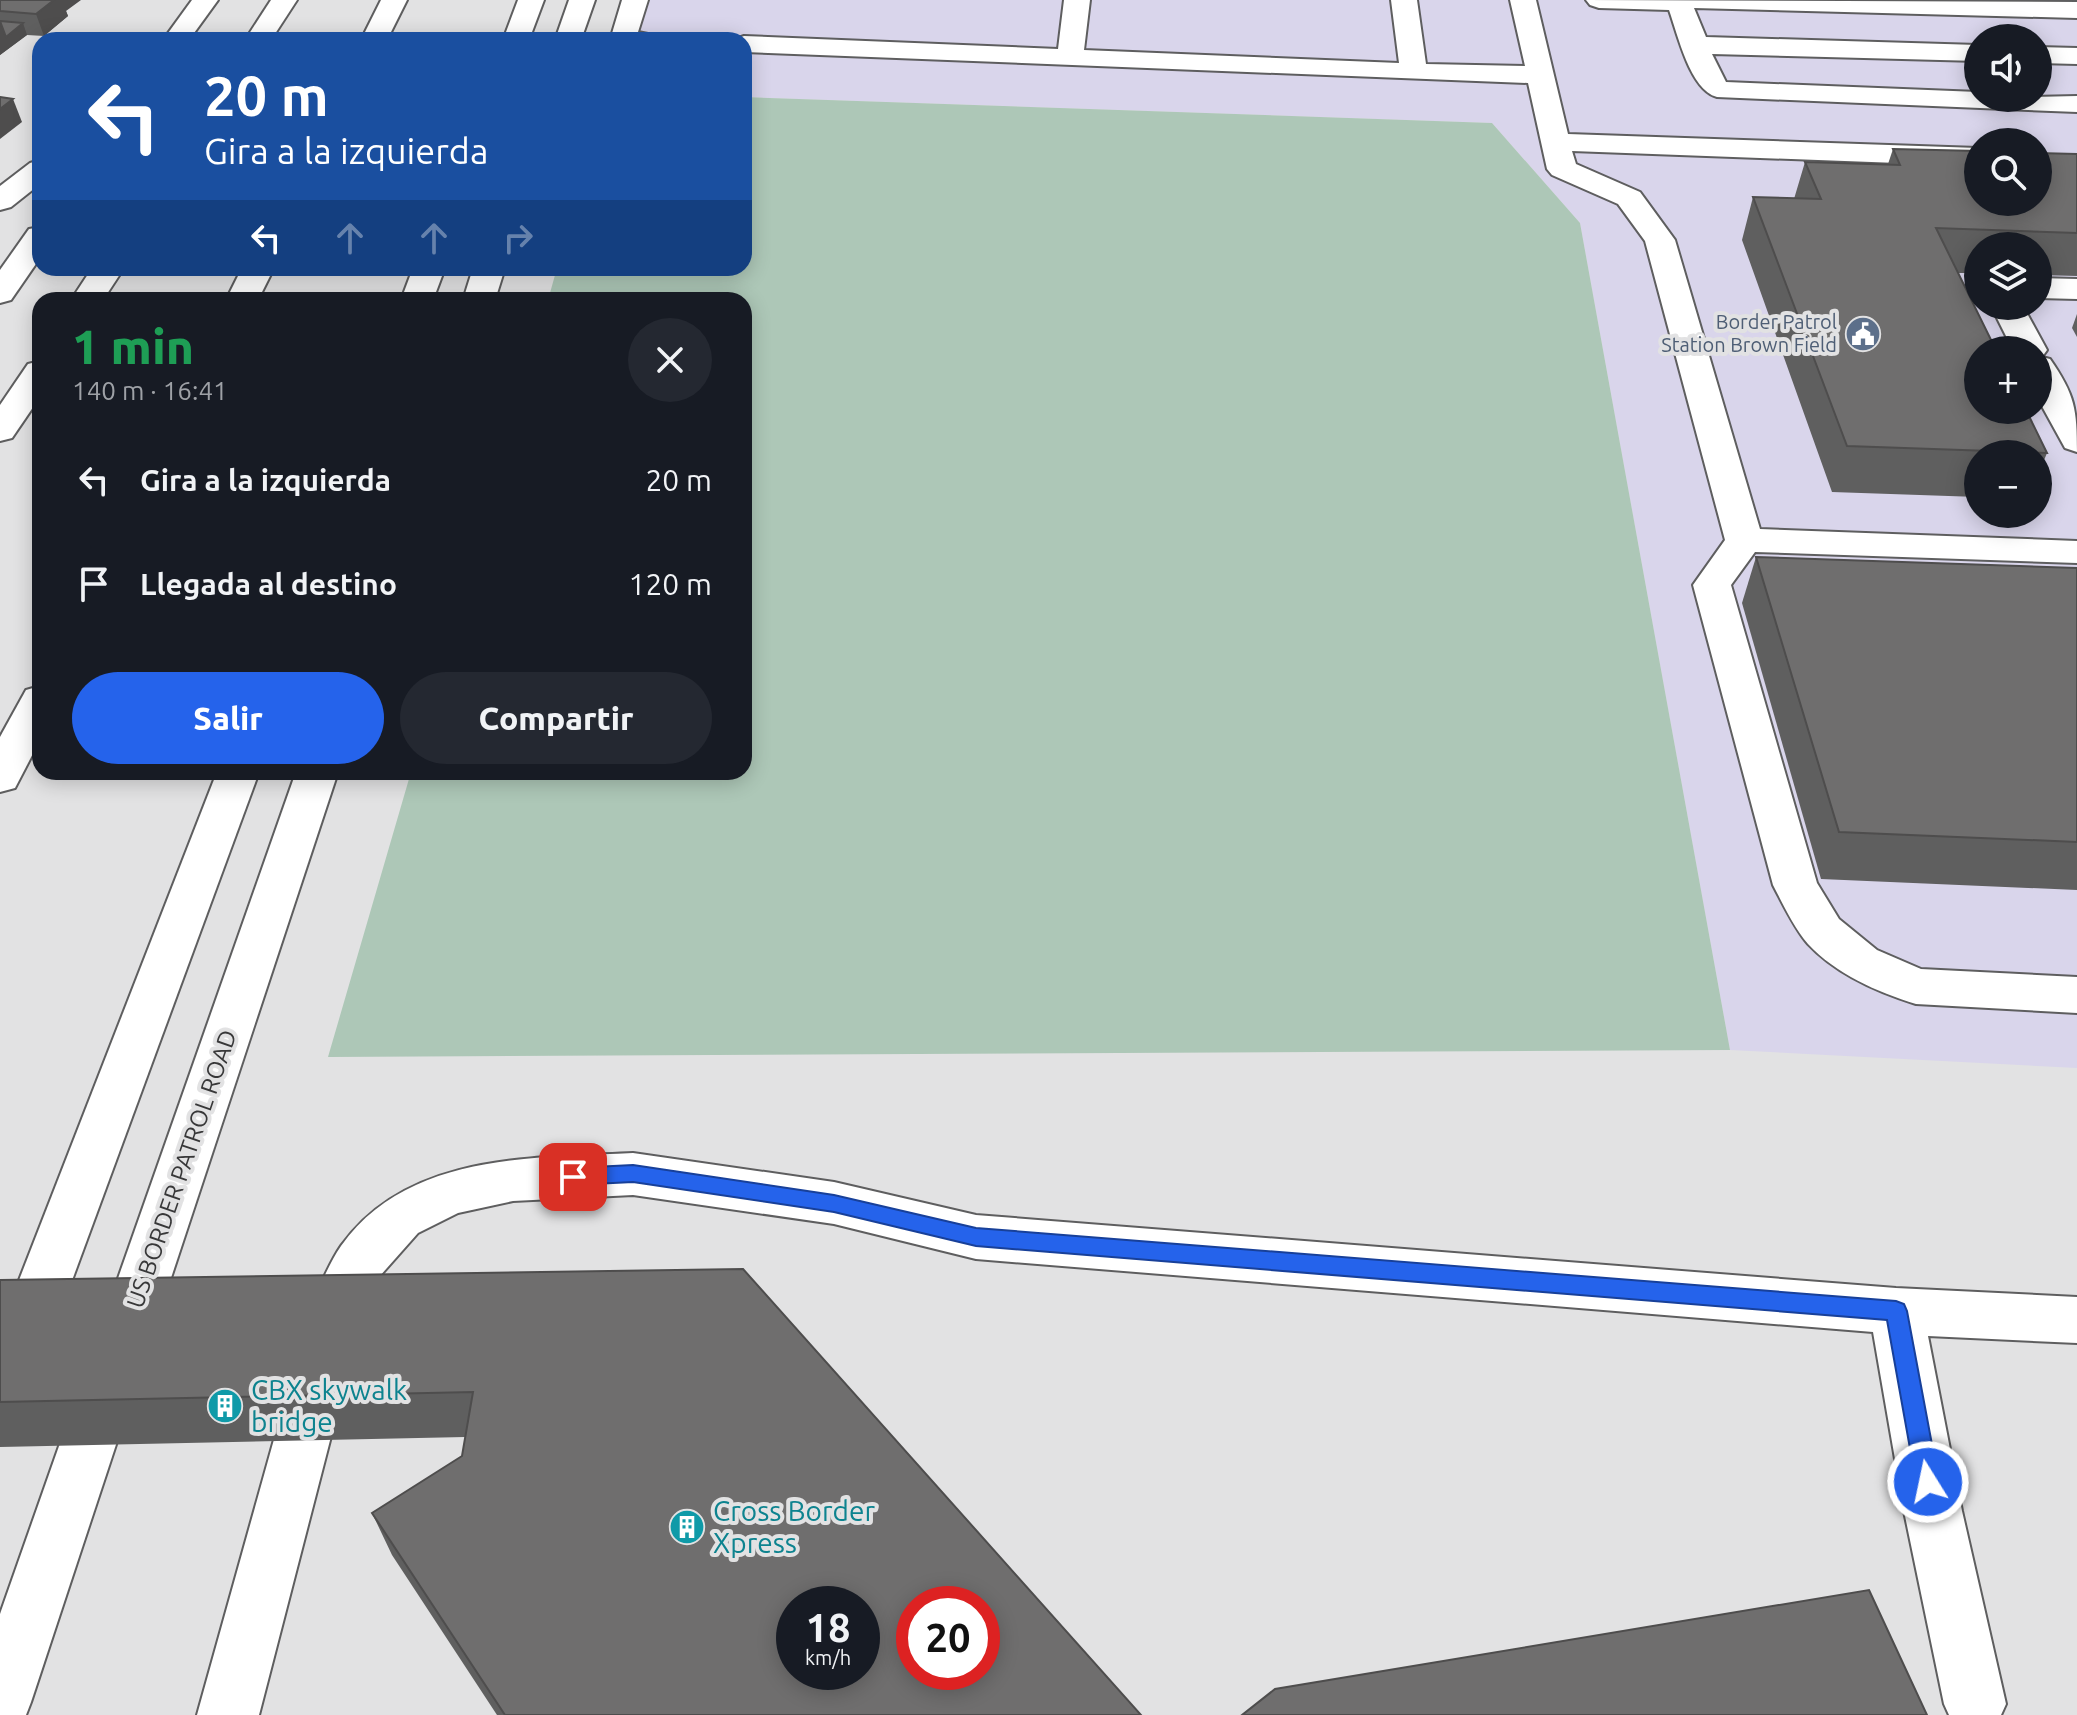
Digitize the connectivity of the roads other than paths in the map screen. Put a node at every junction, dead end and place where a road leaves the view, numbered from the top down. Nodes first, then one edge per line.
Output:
1 (205, 0) edge
2 (284, 0) edge
3 (394, 0) edge
4 (531, 0) edge
5 (582, 0) edge
6 (635, 0) edge
7 (1077, 0) edge
8 (1404, 0) edge
9 (1523, 0) edge
10 (1599, 0) edge
11 (1678, 0) edge
12 (1979, 4) edge
13 (2077, 10) edge
14 (1991, 24) edge
15 (182, 32) edge
16 (263, 32) edge
17 (378, 32) edge
18 (519, 32) edge
19 (571, 32) edge
20 (625, 32) edge
21 (752, 44) edge
22 (1695, 45) junction
23 (1964, 53) edge
24 (2052, 55) edge
25 (2077, 56) edge
26 (1070, 59) junction
27 (1414, 72) junction
28 (1540, 75) junction
29 (1964, 98) edge
30 (2052, 102) edge
31 (2077, 104) edge
32 (1559, 155) junction
33 (1964, 157) edge
34 (32, 175) edge
35 (0, 201) edge
36 (32, 247) edge
37 (2052, 288) edge
38 (2077, 289) edge
39 (0, 293) edge
40 (32, 383) edge
41 (2052, 393) edge
42 (0, 431) edge
43 (2077, 441) edge
44 (1744, 540) junction
45 (2077, 552) edge
46 (32, 715) edge
47 (0, 778) edge
48 (235, 780) edge
49 (314, 780) edge
50 (2077, 995) edge
51 (1896, 1311) junction
52 (2077, 1320) edge
53 (0, 1400) edge
54 (0, 1702) edge
55 (1975, 1704) dead end
56 (228, 1715) edge

1 - 15 main road
2 - 16 main road
3 - 17 main road
4 - 18 main road
5 - 19 main road
6 - 20 main road
7 - 26 main road
8 - 27 main road
9 - 28 main road
10 - 11 main road
11 - 12 main road
11 - 22 main road
12 - 13 main road
12 - 14 main road
21 - 26 main road
22 - 23 main road
22 - 29 main road
24 - 25 main road
26 - 27 main road
27 - 28 main road
28 - 32 main road
30 - 31 main road
32 - 33 main road
32 - 44 main road
34 - 35 main road
36 - 39 main road
37 - 38 main road
40 - 42 main road
41 - 43 main road
44 - 45 main road
44 - 50 main road
46 - 47 main road
48 - 53 main road
49 - 54 main road, US BORDER PATROL ROAD
51 - 52 main road
51 - 55 main road
51 - 56 main road

